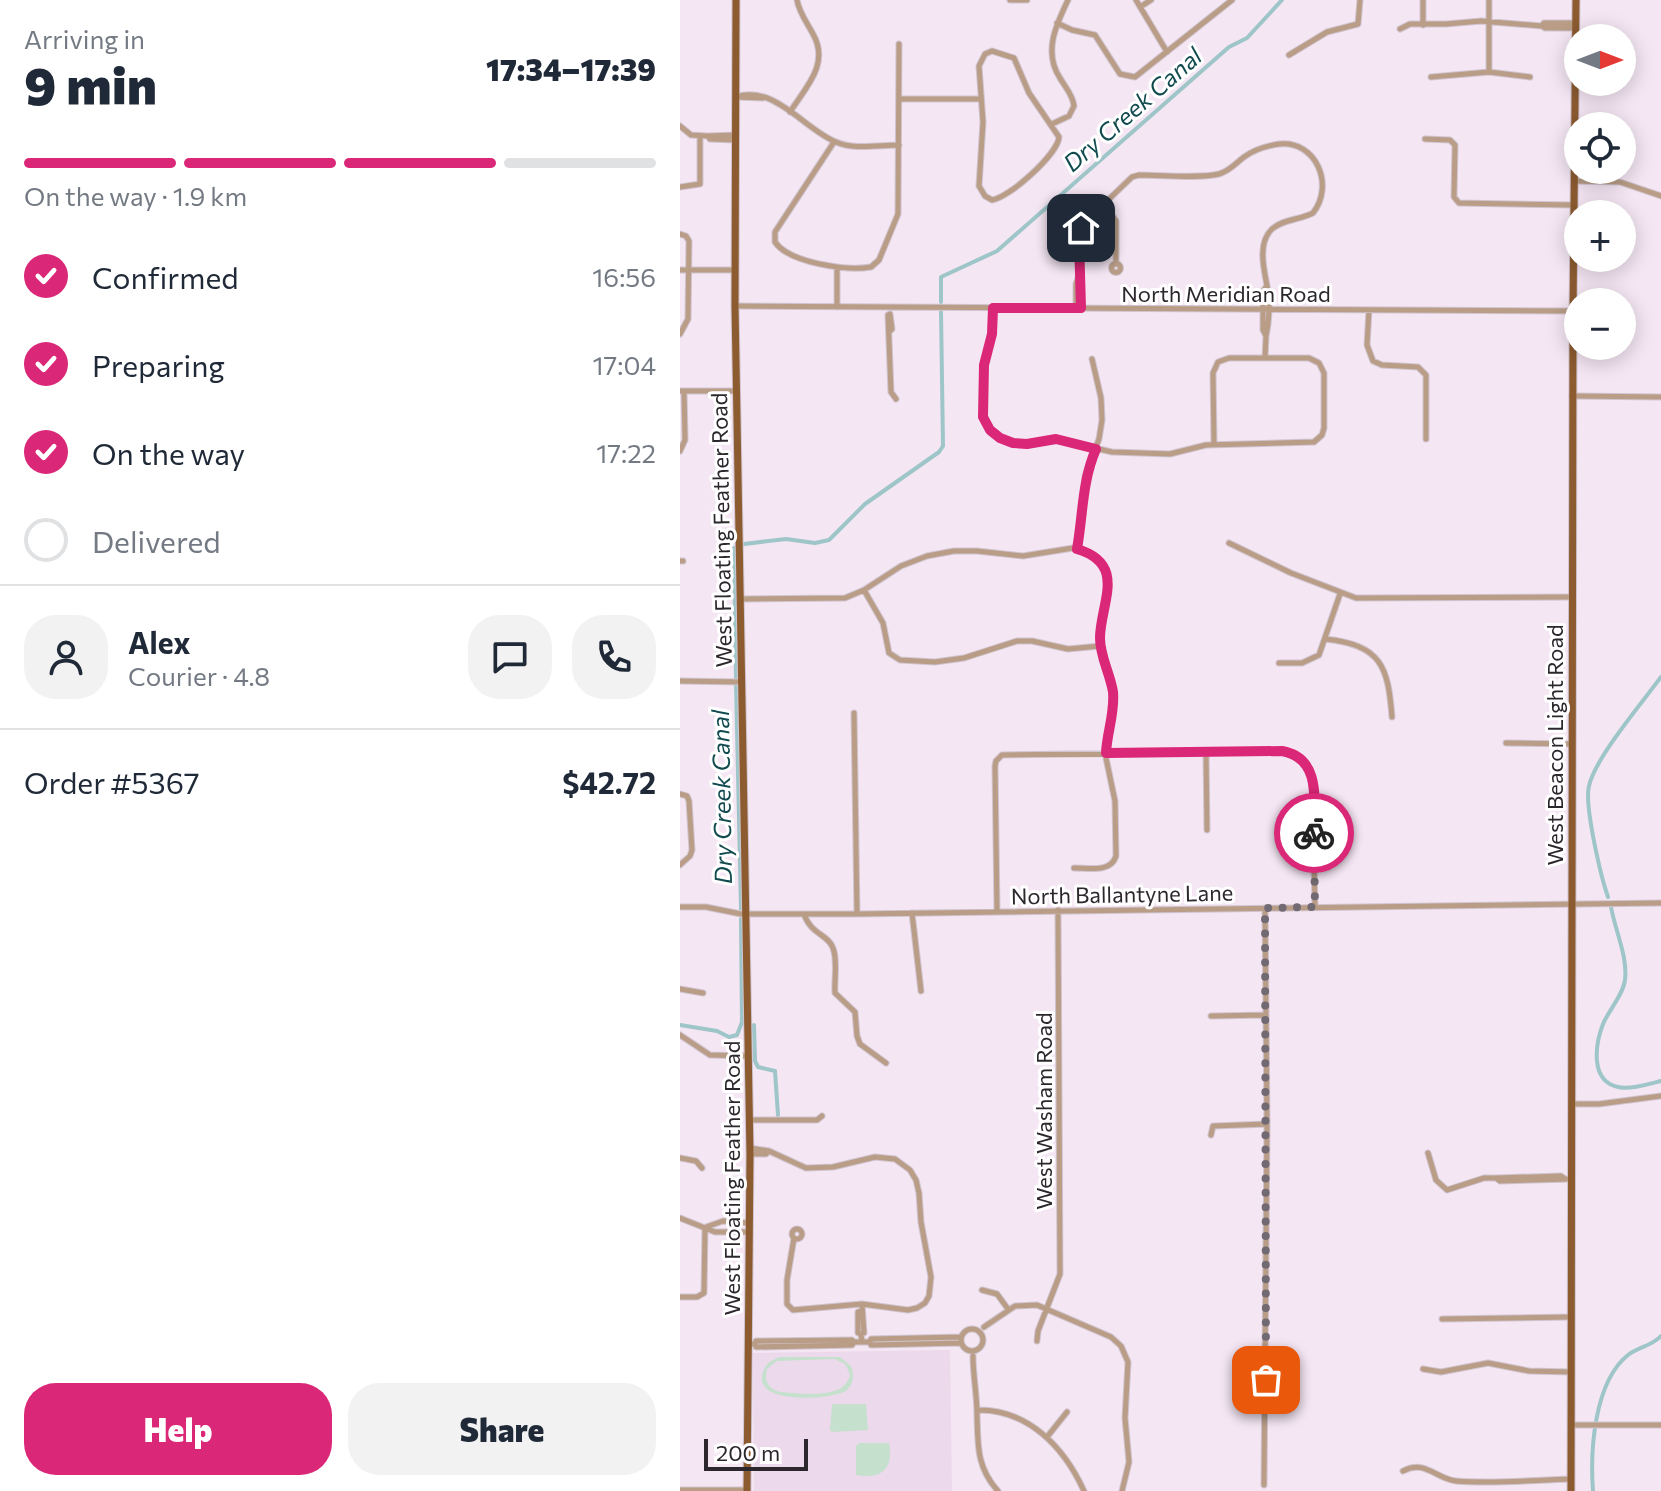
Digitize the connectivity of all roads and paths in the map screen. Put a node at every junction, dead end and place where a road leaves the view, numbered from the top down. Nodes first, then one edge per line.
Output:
1 (736, 0) edge
2 (797, 0) edge
3 (1010, 0) edge
4 (1027, 0) edge
5 (1068, 0) edge
6 (1136, 0) edge
7 (1151, 0) edge
8 (1232, 0) edge
9 (1360, 0) edge
10 (1423, 0) edge
11 (1489, 0) edge
12 (1576, 0) edge
13 (1140, 7) junction
14 (1489, 21) junction
15 (1057, 23) junction
16 (1576, 24) edge
17 (1423, 25) junction
18 (1564, 27) edge
19 (1400, 29) dead end
20 (899, 44) dead end
21 (1167, 52) junction
22 (1289, 55) dead end
23 (1489, 72) junction
24 (1431, 77) dead end
25 (1530, 77) dead end
26 (736, 97) junction
27 (899, 99) junction
28 (980, 99) junction
29 (790, 112) junction
30 (1052, 124) junction
31 (680, 126) edge
32 (700, 136) junction
33 (735, 137) junction
34 (1425, 139) dead end
35 (834, 142) junction
36 (899, 145) junction
37 (1626, 184) edge
38 (680, 187) edge
39 (1661, 196) edge
40 (1103, 203) junction
41 (1564, 205) edge
42 (683, 235) edge
43 (1116, 264) dead end
44 (837, 268) junction
45 (680, 270) edge
46 (689, 270) junction
47 (735, 270) junction
48 (735, 306) junction
49 (837, 307) junction
50 (993, 308) junction
51 (1078, 308) junction
52 (1265, 309) junction
53 (890, 310) junction
54 (1369, 310) junction
55 (1564, 311) edge
56 (680, 334) edge
57 (1265, 358) junction
58 (1092, 359) dead end
59 (1572, 360) edge
60 (682, 391) edge
61 (736, 391) junction
62 (1572, 396) junction
63 (1661, 397) edge
64 (896, 399) dead end
65 (1426, 439) dead end
66 (1214, 444) junction
67 (1096, 449) junction
68 (680, 451) edge
69 (1229, 543) dead end
70 (1077, 549) junction
71 (864, 590) junction
72 (1340, 594) junction
73 (1572, 597) junction
74 (740, 599) junction
75 (1325, 639) junction
76 (1100, 646) junction
77 (1279, 663) dead end
78 (680, 681) edge
79 (741, 682) junction
80 (854, 713) dead end
81 (1392, 717) dead end
82 (1506, 743) dead end
83 (1572, 744) junction
84 (1206, 752) junction
85 (1106, 753) junction
86 (683, 795) edge
87 (1207, 830) dead end
88 (683, 863) edge
89 (1074, 868) dead end
90 (1661, 903) edge
91 (1571, 904) junction
92 (680, 907) edge
93 (1315, 907) junction
94 (1265, 908) junction
95 (1058, 910) junction
96 (997, 912) junction
97 (912, 913) junction
98 (746, 914) junction
99 (804, 914) junction
100 (857, 914) junction
101 (680, 989) edge
102 (921, 991) dead end
103 (703, 993) dead end
104 (1266, 1015) junction
105 (1211, 1016) dead end
106 (680, 1035) edge
107 (749, 1056) junction
108 (886, 1063) dead end
109 (1661, 1096) edge
110 (1571, 1104) junction
111 (822, 1116) dead end
112 (749, 1120) junction
113 (1267, 1124) junction
114 (1211, 1135) dead end
115 (750, 1151) junction
116 (1428, 1153) dead end
117 (680, 1158) edge
118 (702, 1168) dead end
119 (1568, 1179) junction
120 (680, 1218) edge
121 (705, 1228) junction
122 (748, 1228) junction
123 (794, 1238) dead end
124 (982, 1290) dead end
125 (680, 1297) edge
126 (862, 1307) junction
127 (1008, 1309) junction
128 (1048, 1309) junction
129 (1571, 1317) junction
130 (1442, 1319) dead end
131 (984, 1327) junction
132 (974, 1330) junction
133 (982, 1335) junction
134 (961, 1340) junction
135 (1037, 1341) dead end
136 (862, 1342) junction
137 (752, 1344) junction
138 (973, 1353) junction
139 (1423, 1369) dead end
140 (1571, 1372) junction
141 (977, 1410) junction
142 (1067, 1412) dead end
143 (1571, 1425) junction
144 (1661, 1425) edge
145 (1047, 1437) junction
146 (1403, 1471) dead end
147 (1571, 1479) junction
148 (1264, 1485) dead end
149 (680, 1490) edge
150 (747, 1491) edge
151 (997, 1491) edge
152 (1084, 1491) edge
153 (1122, 1491) edge
154 (1571, 1491) edge

1 - 26 main road, West Floating Feather Road
2 - 29 street
3 - 4 street
5 - 15 street
6 - 13 street
7 - 13 street
8 - 21 street
9 - 22 street
10 - 17 street
11 - 14 street
12 - 16 main road, West Beacon Light Road
13 - 21 street
14 - 17 street
14 - 18 street
14 - 23 street
15 - 21 street
15 - 30 street
17 - 19 street
20 - 27 street
23 - 24 street
23 - 25 street
26 - 29 street
26 - 33 main road, West Floating Feather Road
27 - 28 street
27 - 36 street
28 - 30 street
28 - 30 street
29 - 35 street
31 - 32 street
32 - 33 street
32 - 38 street
33 - 47 main road, West Floating Feather Road
34 - 41 street
35 - 36 street
35 - 44 street
36 - 44 street
37 - 39 street
40 - 43 street
40 - 51 street
40 - 52 street
42 - 46 street
44 - 49 street
45 - 46 street
46 - 47 street
46 - 56 street
47 - 48 main road, West Floating Feather Road
48 - 49 street, North Meridian Road
48 - 61 main road, West Floating Feather Road
49 - 53 street, North Meridian Road
50 - 51 street, North Meridian Road
50 - 53 street, North Meridian Road
50 - 67 street
51 - 52 street, North Meridian Road
52 - 54 street, North Meridian Road
52 - 57 street
53 - 64 street
54 - 55 street, North Meridian Road
54 - 65 street
57 - 66 street
57 - 66 street
58 - 67 street
59 - 62 main road, West Beacon Light Road
60 - 61 street
60 - 68 street
61 - 74 main road, West Floating Feather Road
62 - 63 street
62 - 73 main road, West Beacon Light Road
66 - 67 street
67 - 70 street
69 - 72 street
70 - 71 street
70 - 76 street
71 - 74 street
71 - 76 street
72 - 73 street
72 - 75 street
73 - 83 main road, West Beacon Light Road
74 - 79 main road, West Floating Feather Road
75 - 77 street
75 - 81 street
76 - 85 street
78 - 79 street
79 - 98 main road, West Floating Feather Road
80 - 100 street
82 - 83 street
83 - 91 main road, West Beacon Light Road
84 - 85 street
84 - 87 street
84 - 93 street
85 - 89 street
85 - 96 street
86 - 88 street
90 - 91 street, North Ballantyne Lane
91 - 93 street, North Ballantyne Lane
91 - 110 main road, West Beacon Light Road
92 - 98 street, North Ballantyne Lane
93 - 94 street, North Ballantyne Lane
94 - 95 street, North Ballantyne Lane
94 - 104 street
95 - 96 street, North Ballantyne Lane
95 - 128 street, West Washam Road
96 - 97 street, North Ballantyne Lane
97 - 100 street, North Ballantyne Lane
97 - 102 street
98 - 99 street, North Ballantyne Lane
98 - 107 main road, West Floating Feather Road
99 - 100 street, North Ballantyne Lane
99 - 108 street
101 - 103 street
104 - 105 street
104 - 113 street
106 - 107 street
107 - 112 main road, West Floating Feather Road
109 - 110 street
110 - 119 main road, West Beacon Light Road
111 - 112 street
112 - 115 main road, West Floating Feather Road
113 - 114 street
113 - 148 street
115 - 122 main road, West Floating Feather Road
115 - 126 street
116 - 119 street
117 - 118 street
119 - 129 main road, West Beacon Light Road
120 - 121 street
121 - 122 street
121 - 122 street
121 - 125 street
122 - 137 main road, West Floating Feather Road
123 - 126 street
124 - 127 street
126 - 136 street
127 - 128 street
127 - 131 street
128 - 135 street, West Washam Road
128 - 153 street
129 - 130 street
129 - 140 main road, West Beacon Light Road
131 - 132 street
131 - 133 street
132 - 133 street
132 - 134 street
133 - 138 street
134 - 136 street
134 - 138 street
136 - 137 street
137 - 150 main road, West Floating Feather Road
138 - 141 street
139 - 140 street
140 - 143 main road, West Beacon Light Road
141 - 145 street
141 - 151 street
142 - 145 street
143 - 144 street
143 - 147 main road, West Beacon Light Road
145 - 152 street
146 - 147 street
147 - 154 main road, West Beacon Light Road
149 - 150 street

